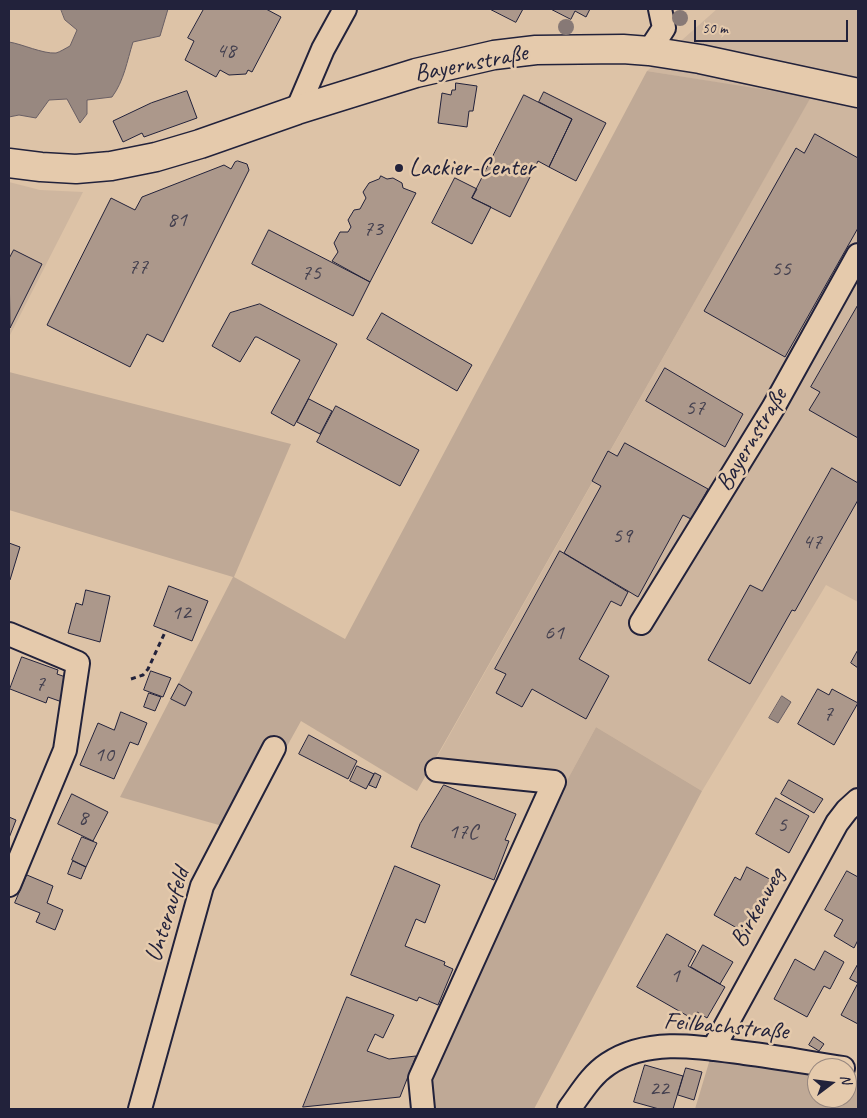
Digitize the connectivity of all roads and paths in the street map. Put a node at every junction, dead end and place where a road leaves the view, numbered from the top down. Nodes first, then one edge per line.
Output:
1 (345, 9) edge
2 (660, 9) edge
3 (649, 51) junction
4 (858, 93) edge
5 (298, 110) junction
6 (9, 163) edge
7 (858, 255) edge
8 (641, 623) dead end
9 (166, 630) dead end
10 (9, 634) edge
11 (131, 679) dead end
12 (274, 748) dead end
13 (437, 770) dead end
14 (858, 800) edge
15 (9, 884) edge
16 (712, 1048) junction
17 (807, 1063) edge
18 (140, 1109) edge
19 (423, 1109) edge
20 (569, 1109) edge

1 - 5 street
2 - 3 street
3 - 4 street, Bayernstraße
3 - 5 street, Bayernstraße
5 - 6 street, Bayernstraße
7 - 8 street, Bayernstraße
9 - 11 path
10 - 15 street
12 - 18 street, Unteraufeld
13 - 19 street
14 - 16 street, Birkenweg
16 - 17 street, Feilbachstraße
16 - 20 street, Feilbachstraße

